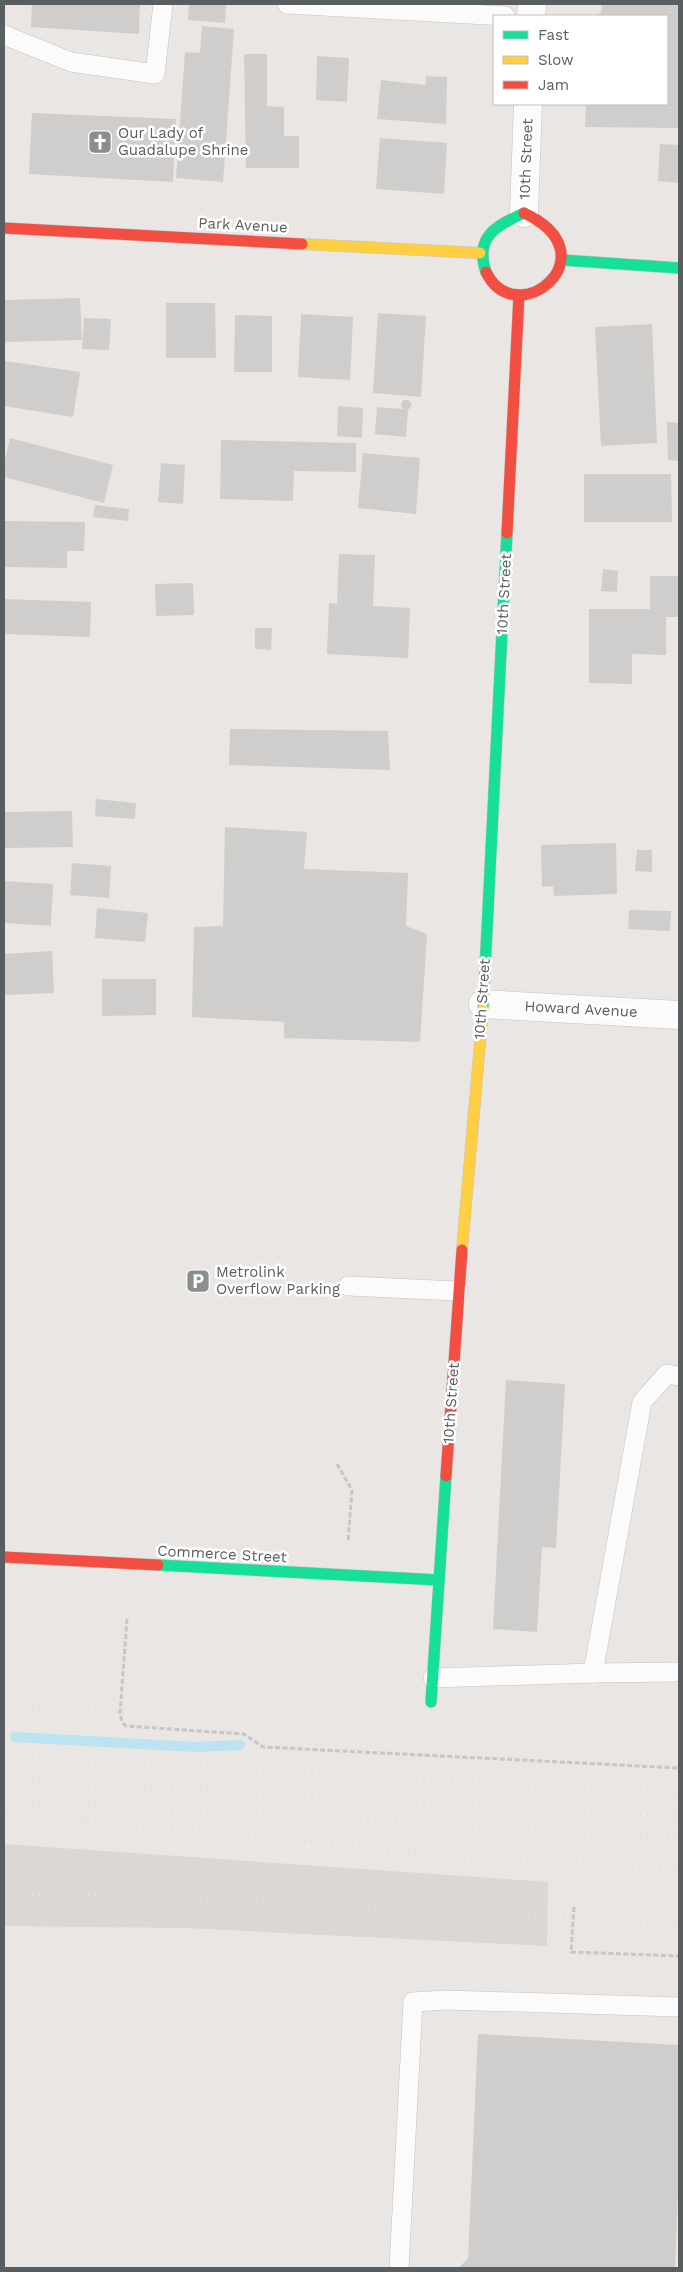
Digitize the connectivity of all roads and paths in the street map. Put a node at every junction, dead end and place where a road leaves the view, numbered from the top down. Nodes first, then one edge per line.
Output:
1 (163, 4) edge
2 (287, 4) edge
3 (493, 15) edge
4 (4, 35) edge
5 (528, 105) edge
6 (524, 213) junction
7 (4, 228) edge
8 (480, 253) junction
9 (562, 260) junction
10 (679, 268) edge
11 (519, 295) junction
12 (483, 1004) junction
13 (679, 1015) edge
14 (348, 1286) dead end
15 (458, 1291) junction
16 (679, 1376) edge
17 (337, 1464) dead end
18 (348, 1542) dead end
19 (4, 1557) edge
20 (439, 1580) junction
21 (127, 1618) dead end
22 (679, 1672) edge
23 (593, 1673) junction
24 (433, 1678) junction
25 (431, 1702) dead end
26 (679, 1768) edge
27 (574, 1907) dead end
28 (679, 1956) edge
29 (679, 2007) edge
30 (398, 2268) edge

1 - 4 lane
2 - 3 lane
5 - 6 street, 10th Street
6 - 8 street
6 - 9 street
7 - 8 street, Park Avenue
8 - 11 street
9 - 10 street
9 - 11 street
11 - 12 street, 10th Street
12 - 13 street, Howard Avenue
12 - 15 street, 10th Street
14 - 15 lane
15 - 20 street, 10th Street
16 - 23 lane
17 - 18 path
19 - 20 street, Commerce Street
20 - 24 street, 10th Street
21 - 26 path
22 - 23 lane
23 - 24 lane
24 - 25 street, 10th Street
27 - 28 path
29 - 30 lane

